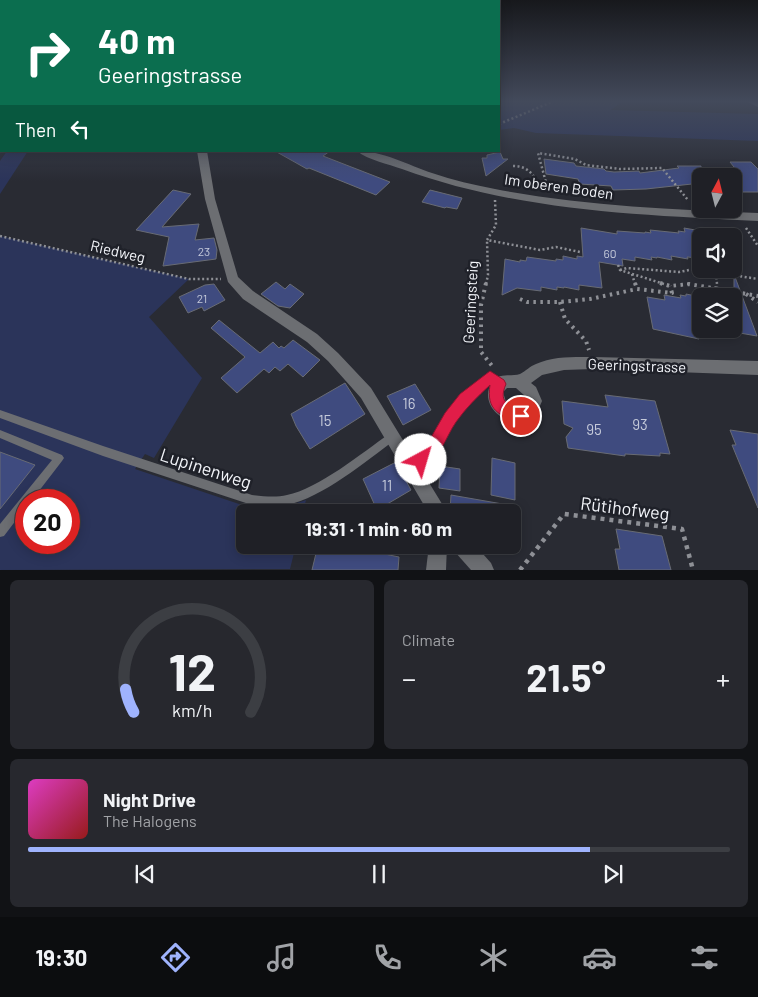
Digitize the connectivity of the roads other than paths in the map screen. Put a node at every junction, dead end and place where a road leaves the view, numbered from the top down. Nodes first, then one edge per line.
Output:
1 (202, 152) edge
2 (364, 152) edge
3 (758, 217) edge
4 (758, 368) edge
5 (495, 381) junction
6 (520, 382) junction
7 (0, 414) edge
8 (0, 434) edge
9 (392, 437) junction
10 (412, 470) junction
11 (433, 504) edge
12 (0, 532) edge
13 (437, 554) edge
14 (470, 554) edge
15 (436, 570) edge
16 (484, 570) edge

1 - 9 street
2 - 3 street, Im oberen Boden
4 - 6 street, Geeringstrasse
5 - 6 street, Geeringstrasse
5 - 6 street
5 - 10 lane
7 - 9 lane, Lupinenweg
8 - 12 lane
9 - 10 street
10 - 11 street
13 - 15 street
14 - 16 street

